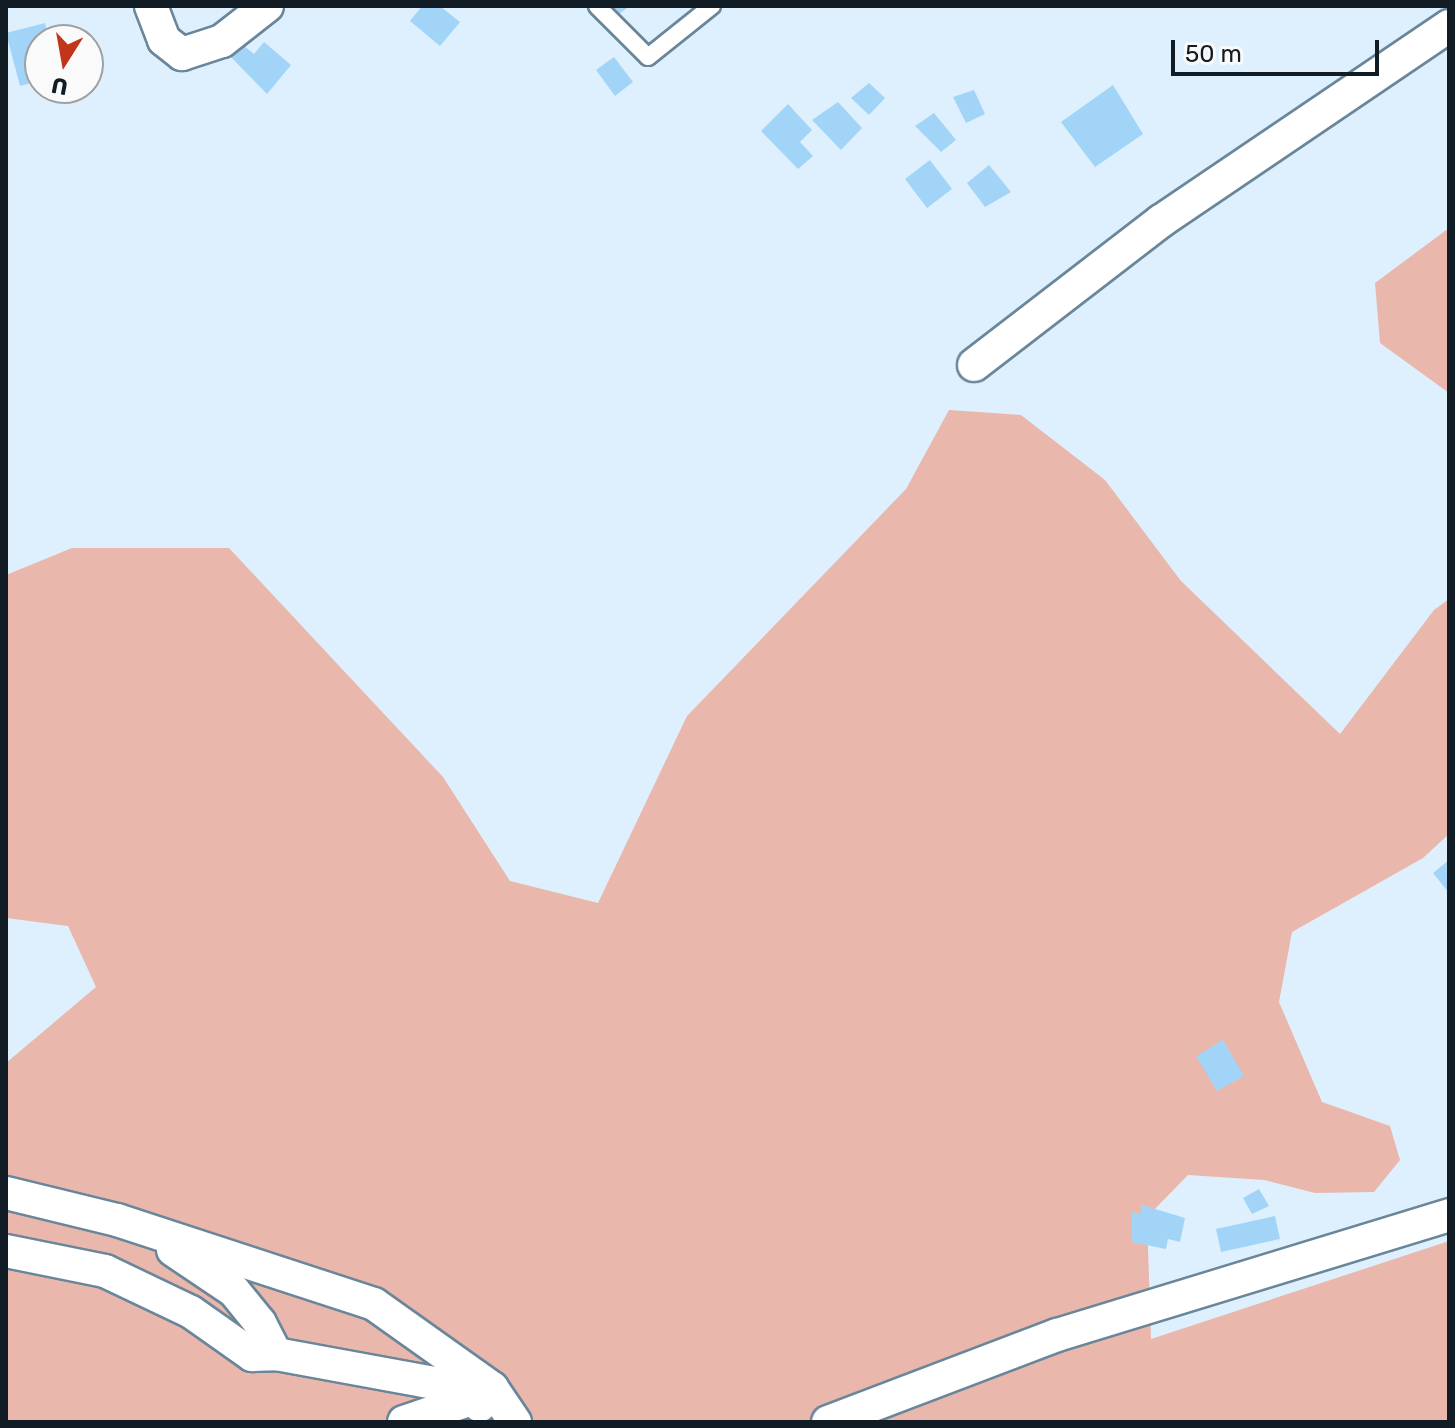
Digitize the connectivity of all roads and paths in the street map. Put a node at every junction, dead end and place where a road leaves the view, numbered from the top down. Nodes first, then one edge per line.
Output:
1 (151, 6) edge
2 (267, 6) edge
3 (597, 6) edge
4 (712, 6) edge
5 (1449, 26) edge
6 (974, 365) dead end
7 (6, 1193) edge
8 (1449, 1215) edge
9 (140, 1229) junction
10 (6, 1251) edge
11 (276, 1354) junction
12 (483, 1410) edge
13 (404, 1422) edge
14 (515, 1422) edge
15 (828, 1422) edge

1 - 2 street
3 - 4 lane
5 - 6 street
7 - 9 street
8 - 15 street
9 - 11 street
9 - 14 street
10 - 11 street
11 - 12 street
12 - 13 street

